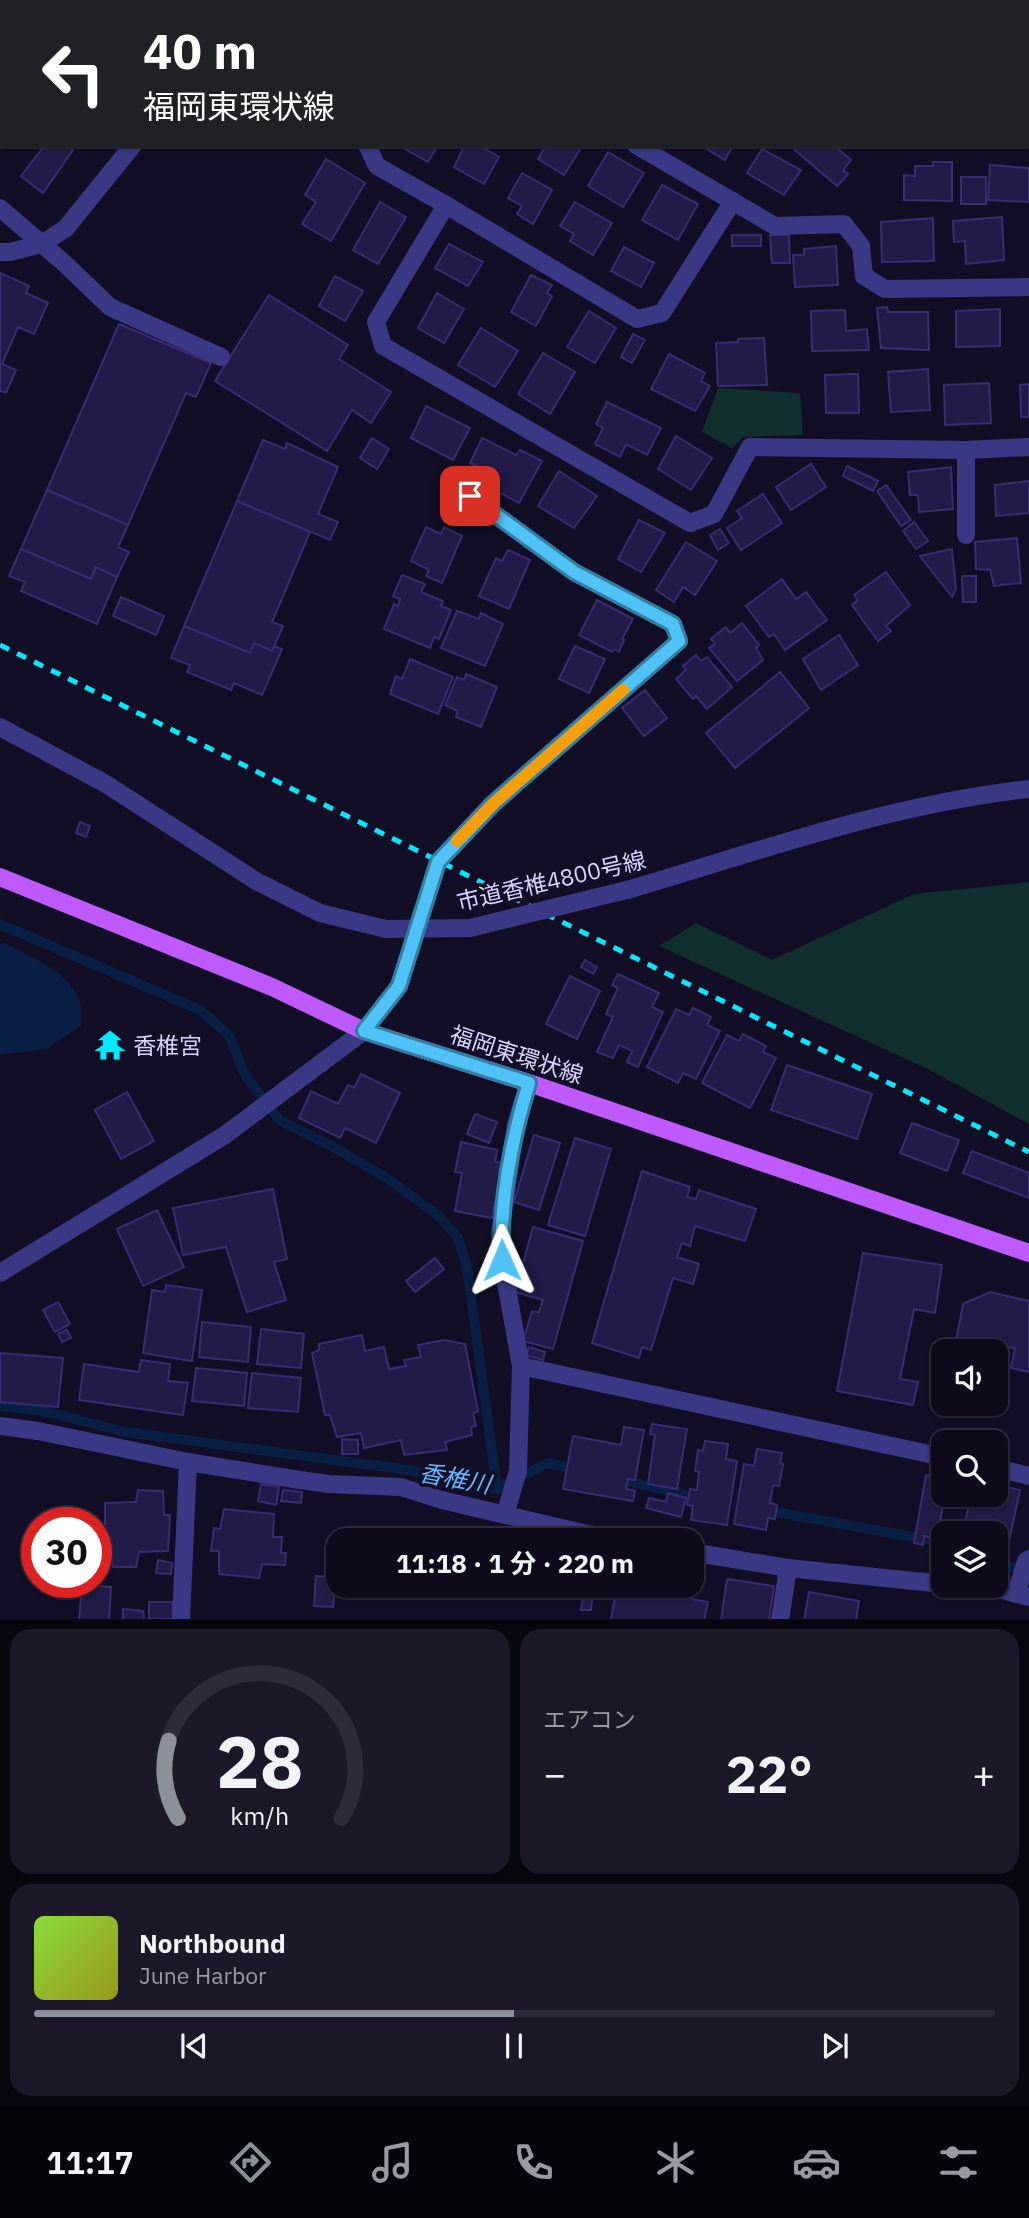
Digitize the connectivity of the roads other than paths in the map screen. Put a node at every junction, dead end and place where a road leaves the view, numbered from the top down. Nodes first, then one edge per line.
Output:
1 (131, 147) edge
2 (367, 147) edge
3 (639, 147) edge
4 (733, 201) junction
5 (446, 205) junction
6 (0, 208) edge
7 (41, 244) junction
8 (0, 252) edge
9 (1029, 287) edge
10 (221, 357) dead end
11 (1029, 447) edge
12 (966, 450) junction
13 (470, 496) dead end
14 (966, 535) dead end
15 (0, 727) edge
16 (1029, 789) edge
17 (0, 877) edge
18 (364, 1031) junction
19 (529, 1083) junction
20 (1029, 1253) edge
21 (0, 1273) edge
22 (521, 1366) junction
23 (0, 1426) edge
24 (931, 1454) edge
25 (188, 1462) junction
26 (1008, 1471) edge
27 (1029, 1476) edge
28 (505, 1515) junction
29 (558, 1528) edge
30 (704, 1554) edge
31 (1029, 1559) edge
32 (788, 1568) junction
33 (931, 1583) edge
34 (1022, 1595) edge
35 (181, 1619) edge
36 (780, 1619) edge

1 - 7 street
2 - 5 street
3 - 4 street
4 - 5 street
4 - 9 street
5 - 12 street
6 - 7 street
7 - 8 street
7 - 10 street
11 - 12 street
12 - 14 street
13 - 18 street
15 - 16 street, 市道香椎4800号線, bridge
17 - 18 main road, 福岡東環状線
18 - 19 main road, 福岡東環状線
18 - 21 street
19 - 20 main road, 福岡東環状線
19 - 22 street
22 - 24 street
22 - 28 street
23 - 25 street
25 - 28 street
25 - 35 street
26 - 27 street
28 - 29 street
30 - 32 street
31 - 34 street
32 - 33 street
32 - 36 street

